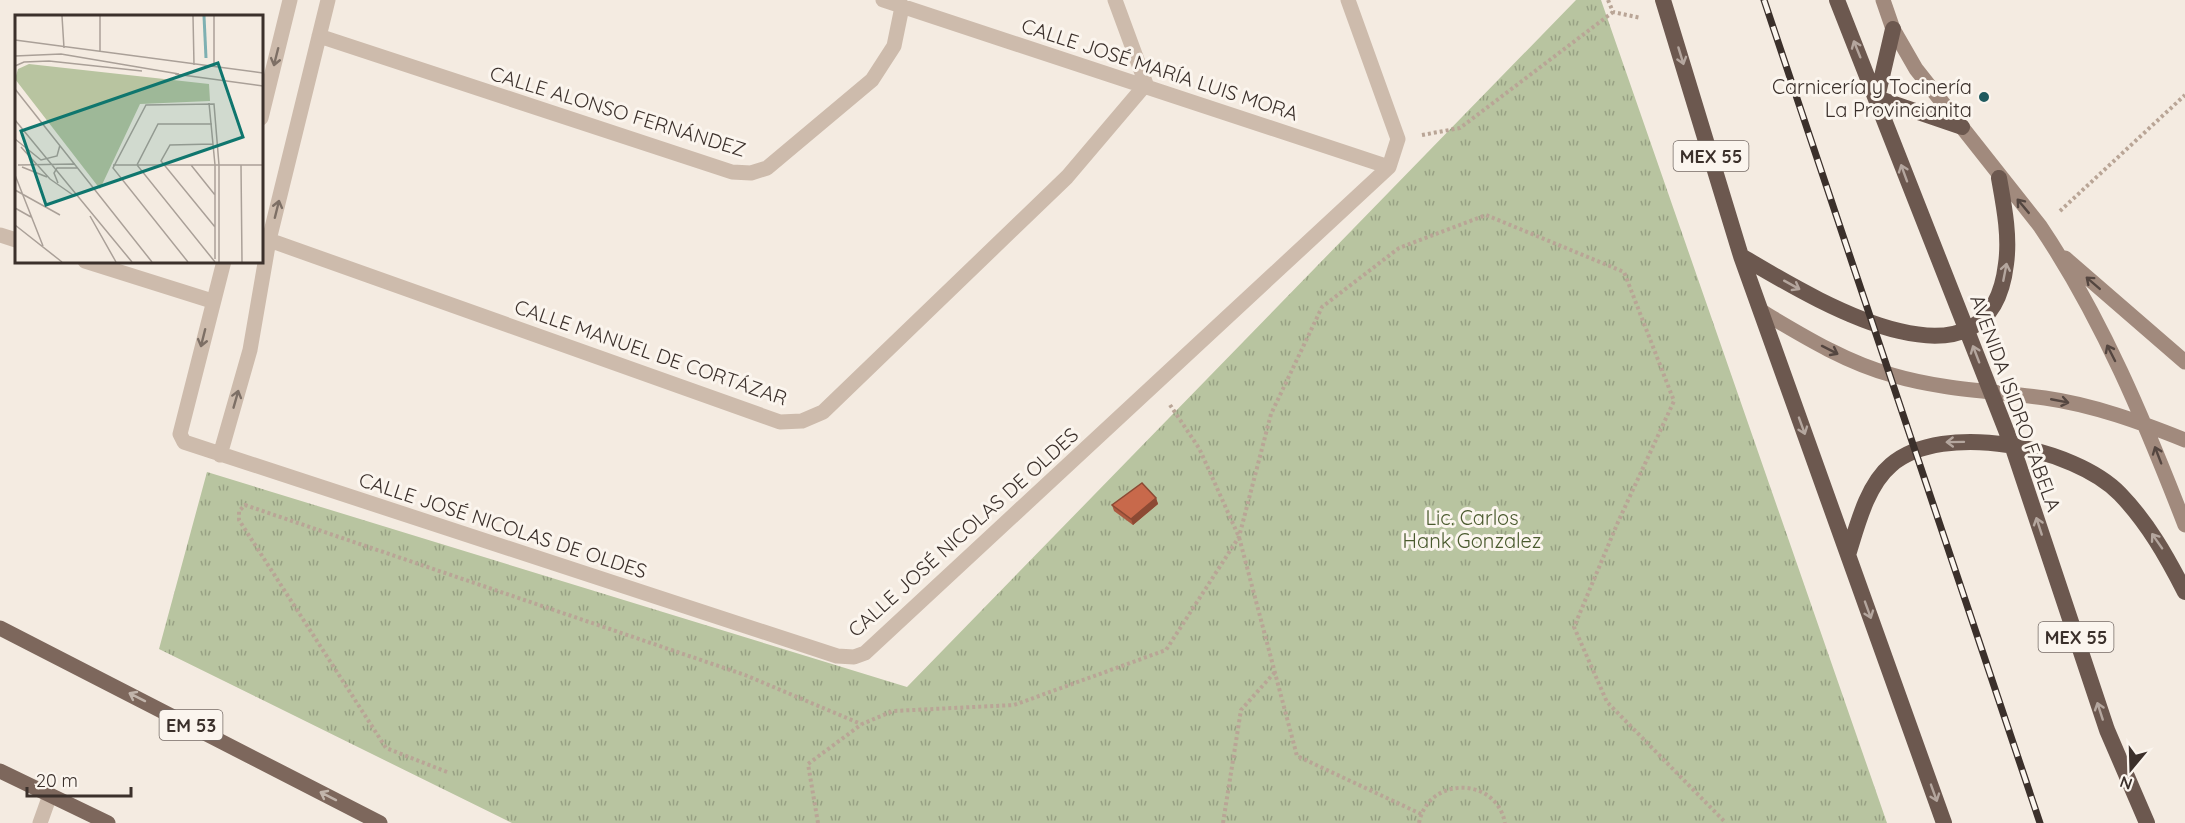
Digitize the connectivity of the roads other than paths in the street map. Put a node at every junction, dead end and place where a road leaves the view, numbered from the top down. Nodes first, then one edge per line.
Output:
1 (290, 0) edge
2 (328, 0) edge
3 (883, 0) edge
4 (1115, 0) edge
5 (1348, 0) edge
6 (1663, 0) edge
7 (1837, 0) edge
8 (1883, 0) edge
9 (900, 3) edge
10 (1893, 29) junction
11 (319, 36) junction
12 (1146, 84) junction
13 (1877, 98) junction
14 (262, 114) edge
15 (1962, 127) junction
16 (1389, 167) junction
17 (2000, 178) junction
18 (0, 235) edge
19 (15, 240) edge
20 (269, 240) junction
21 (2058, 253) junction
22 (1741, 255) junction
23 (88, 262) edge
24 (224, 262) edge
25 (212, 301) junction
26 (1761, 311) junction
27 (1967, 328) junction
28 (2185, 362) edge
29 (1991, 393) junction
30 (2145, 424) junction
31 (2185, 440) edge
32 (2013, 448) junction
33 (220, 455) junction
34 (2185, 525) edge
35 (1848, 555) junction
36 (2185, 592) edge
37 (0, 628) edge
38 (0, 771) edge
39 (50, 795) junction
40 (40, 823) edge
41 (108, 823) edge
42 (380, 823) edge
43 (1944, 823) edge
44 (2147, 823) edge

1 -> 14 street
2 - 11 street
3 - 9 street, CALLE JOSÉ MARÍA LUIS MORA
4 - 12 street
5 - 16 street, CALLE JOSÉ NICOLAS DE OLDES
6 -> 22 highway, MEX 55
13 -> 7 highway, AVENIDA ISIDRO FABELA / MEX 55
8 - 10 main road
9 - 11 street, CALLE ALONSO FERNÁNDEZ
9 - 12 street, CALLE JOSÉ MARÍA LUIS MORA
10 - 13 highway
10 - 15 main road
20 -> 11 street
12 - 16 street, CALLE JOSÉ MARÍA LUIS MORA
12 - 20 street, CALLE MANUEL DE CORTÁZAR
13 - 15 highway
27 -> 13 highway, AVENIDA ISIDRO FABELA / MEX 55
15 - 17 main road
16 - 33 street, CALLE JOSÉ NICOLAS DE OLDES
21 -> 17 main road
27 -> 17 highway
18 - 19 street
33 -> 20 street
28 -> 21 main road
30 -> 21 main road
22 - 26 highway, MEX 55
22 -> 27 highway
23 - 25 street
24 - 25 street
25 -> 33 street, CALLE JOSÉ NICOLAS DE OLDES
26 -> 29 main road
26 -> 35 highway, MEX 55
29 -> 27 highway, AVENIDA ISIDRO FABELA / MEX 55
29 -> 30 main road
29 - 32 highway, AVENIDA ISIDRO FABELA / MEX 55
30 - 31 main road
34 -> 30 main road
32 -> 35 highway
36 -> 32 highway
44 -> 32 highway, AVENIDA ISIDRO FABELA / MEX 55
35 -> 43 highway, MEX 55
42 -> 37 main road, EM 53
38 - 39 main road
39 - 40 street
39 - 41 main road

